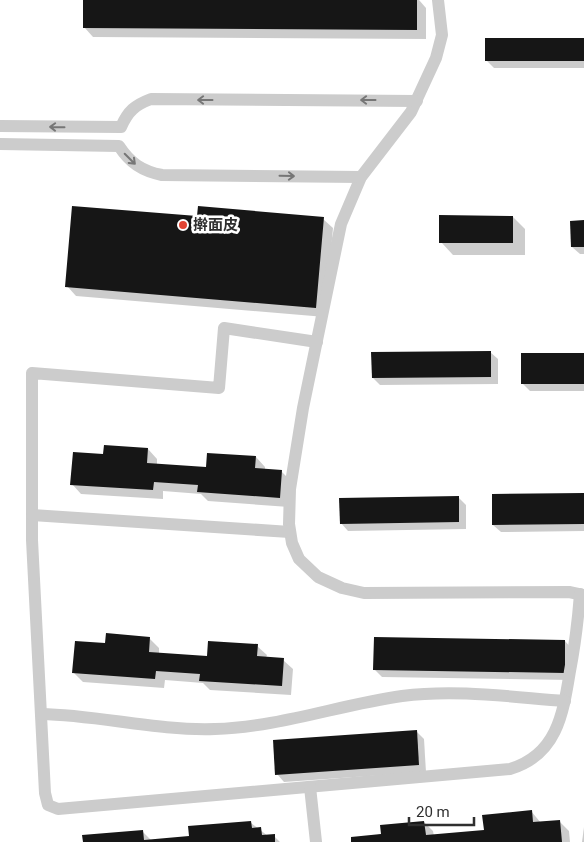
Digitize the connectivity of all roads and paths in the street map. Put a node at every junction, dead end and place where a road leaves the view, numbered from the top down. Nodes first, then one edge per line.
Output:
1 (438, 0) edge
2 (417, 101) junction
3 (0, 126) edge
4 (0, 144) edge
5 (361, 177) junction
6 (317, 342) junction
7 (32, 514) junction
8 (290, 532) junction
9 (582, 594) edge
10 (565, 701) junction
11 (41, 714) junction
12 (310, 787) junction
13 (316, 842) edge

1 - 2 lane
2 -> 3 lane
2 - 5 lane
4 -> 5 lane
5 - 6 lane
6 - 7 lane
6 - 8 lane
7 - 8 lane
7 - 11 lane
8 - 9 lane
9 - 10 lane
10 - 11 lane
10 - 12 lane
11 - 12 lane
12 - 13 lane

